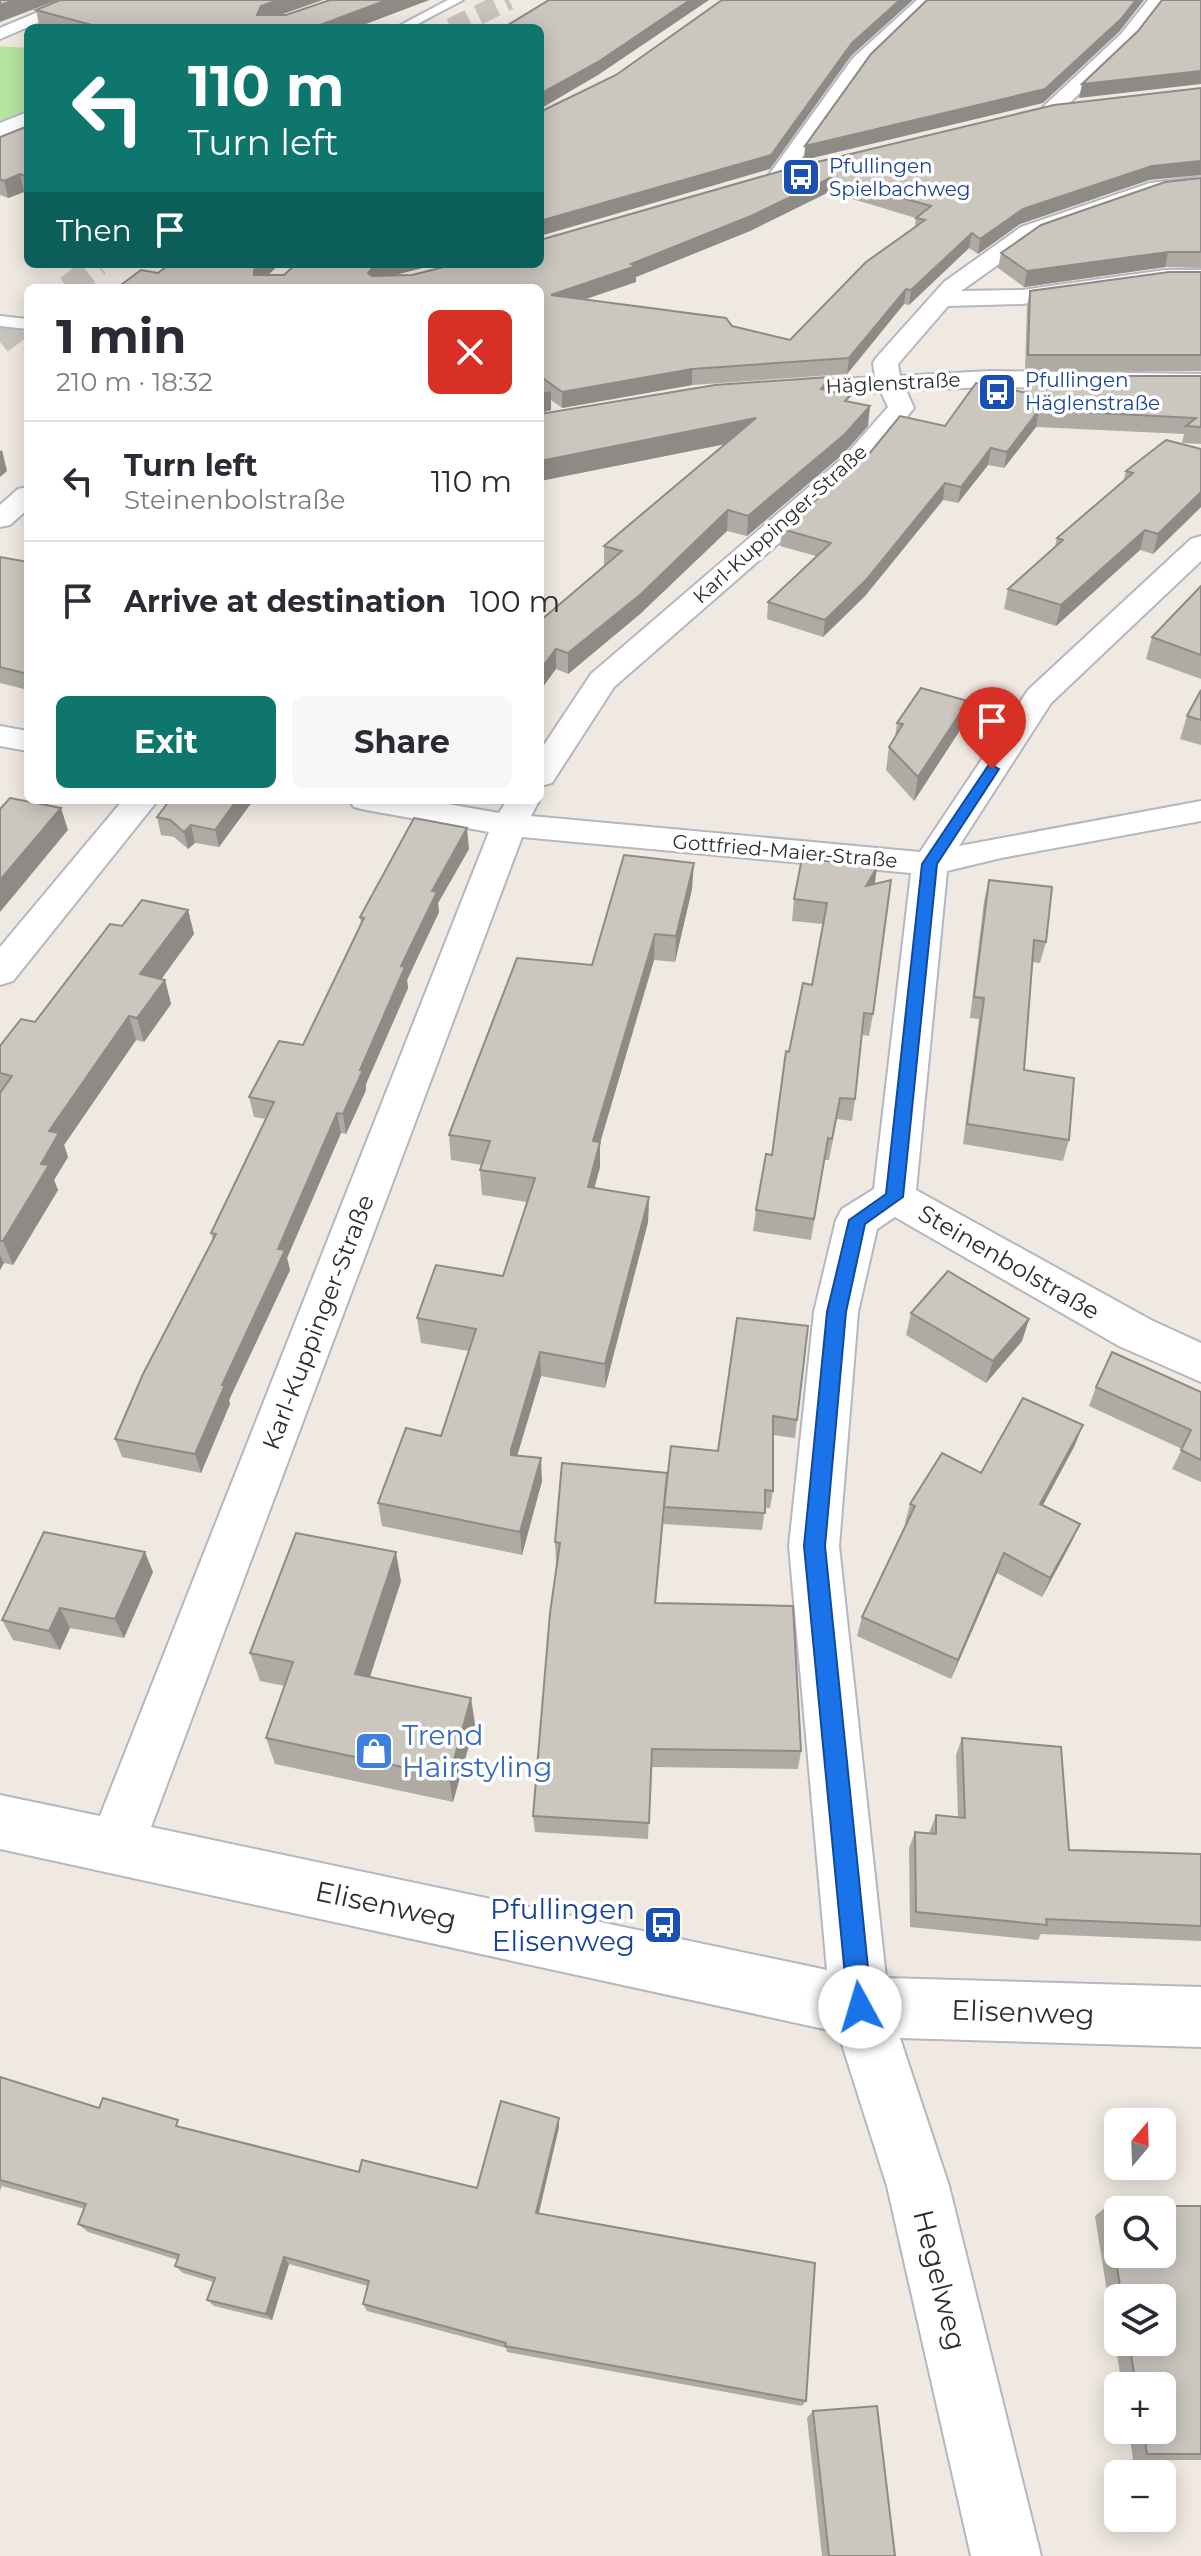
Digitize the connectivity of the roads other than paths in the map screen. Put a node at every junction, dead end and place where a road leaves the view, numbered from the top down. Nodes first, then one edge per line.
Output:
1 (82, 0) edge
2 (457, 0) edge
3 (927, 0) edge
4 (1157, 0) edge
5 (0, 17) edge
6 (29, 22) junction
7 (24, 24) edge
8 (24, 24) edge
9 (409, 24) edge
10 (0, 34) edge
11 (24, 43) edge
12 (1081, 107) edge
13 (24, 120) edge
14 (0, 131) edge
15 (810, 169) edge
16 (1201, 183) edge
17 (1201, 277) edge
18 (944, 299) junction
19 (0, 321) edge
20 (24, 324) edge
21 (889, 381) junction
22 (1201, 382) edge
23 (741, 391) edge
24 (1201, 545) edge
25 (0, 736) edge
26 (24, 740) edge
27 (544, 770) edge
28 (138, 804) edge
29 (416, 804) edge
30 (1201, 811) edge
31 (516, 812) edge
32 (930, 864) junction
33 (0, 972) edge
34 (894, 1197) junction
35 (1201, 1363) edge
36 (0, 1822) edge
37 (116, 1847) junction
38 (860, 2007) junction
39 (1201, 2017) edge
40 (1006, 2556) edge

1 - 6 street
2 - 9 lane
3 - 15 street
4 - 12 street
5 - 6 street
6 - 8 street
7 - 10 street
10 - 11 street
13 - 14 street
16 - 18 street, Karl-Kuppinger-Straße
17 - 18 street
18 - 21 street, Karl-Kuppinger-Straße
19 - 20 lane
21 - 22 street, Häglenstraße
21 - 23 street, Häglenstraße
21 - 27 street, Karl-Kuppinger-Straße
24 - 32 street, Steinenbolstraße
25 - 26 street
28 - 33 street
29 - 31 street, Gottfried-Maier-Straße
30 - 32 street, Gottfried-Maier-Straße
31 - 32 street, Gottfried-Maier-Straße
31 - 37 street, Karl-Kuppinger-Straße
32 - 34 street, Steinenbolstraße
34 - 35 street, Steinenbolstraße
34 - 38 street, Hegelweg
36 - 37 street, Elisenweg
37 - 38 street, Elisenweg
38 - 39 street, Elisenweg
38 - 40 street, Hegelweg

